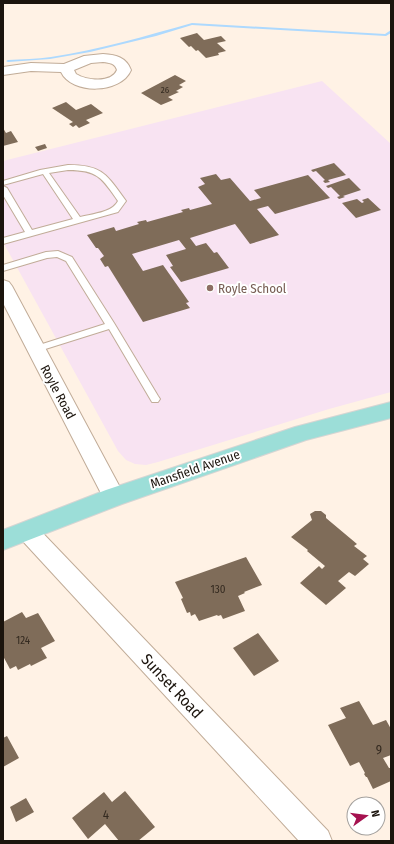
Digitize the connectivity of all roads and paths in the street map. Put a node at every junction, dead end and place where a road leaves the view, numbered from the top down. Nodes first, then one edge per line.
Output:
1 (66, 68) dead end
2 (3, 71) edge
3 (45, 172) junction
4 (3, 183) edge
5 (3, 188) edge
6 (78, 220) junction
7 (30, 234) junction
8 (3, 241) edge
9 (3, 268) edge
10 (3, 286) edge
11 (111, 325) junction
12 (36, 349) junction
13 (155, 399) dead end
14 (391, 410) edge
15 (114, 497) junction
16 (27, 531) junction
17 (3, 540) edge
18 (318, 841) edge

1 - 2 street
3 - 4 lane
3 - 6 lane
3 - 6 lane
5 - 7 lane
6 - 7 lane
7 - 8 lane
9 - 11 lane
10 - 12 street, Royle Road
11 - 12 lane
11 - 13 lane
12 - 15 street, Royle Road
14 - 15 main road, Mansfield Avenue
15 - 16 main road, Mansfield Avenue
16 - 17 main road, Mansfield Avenue
16 - 18 street, Sunset Road

